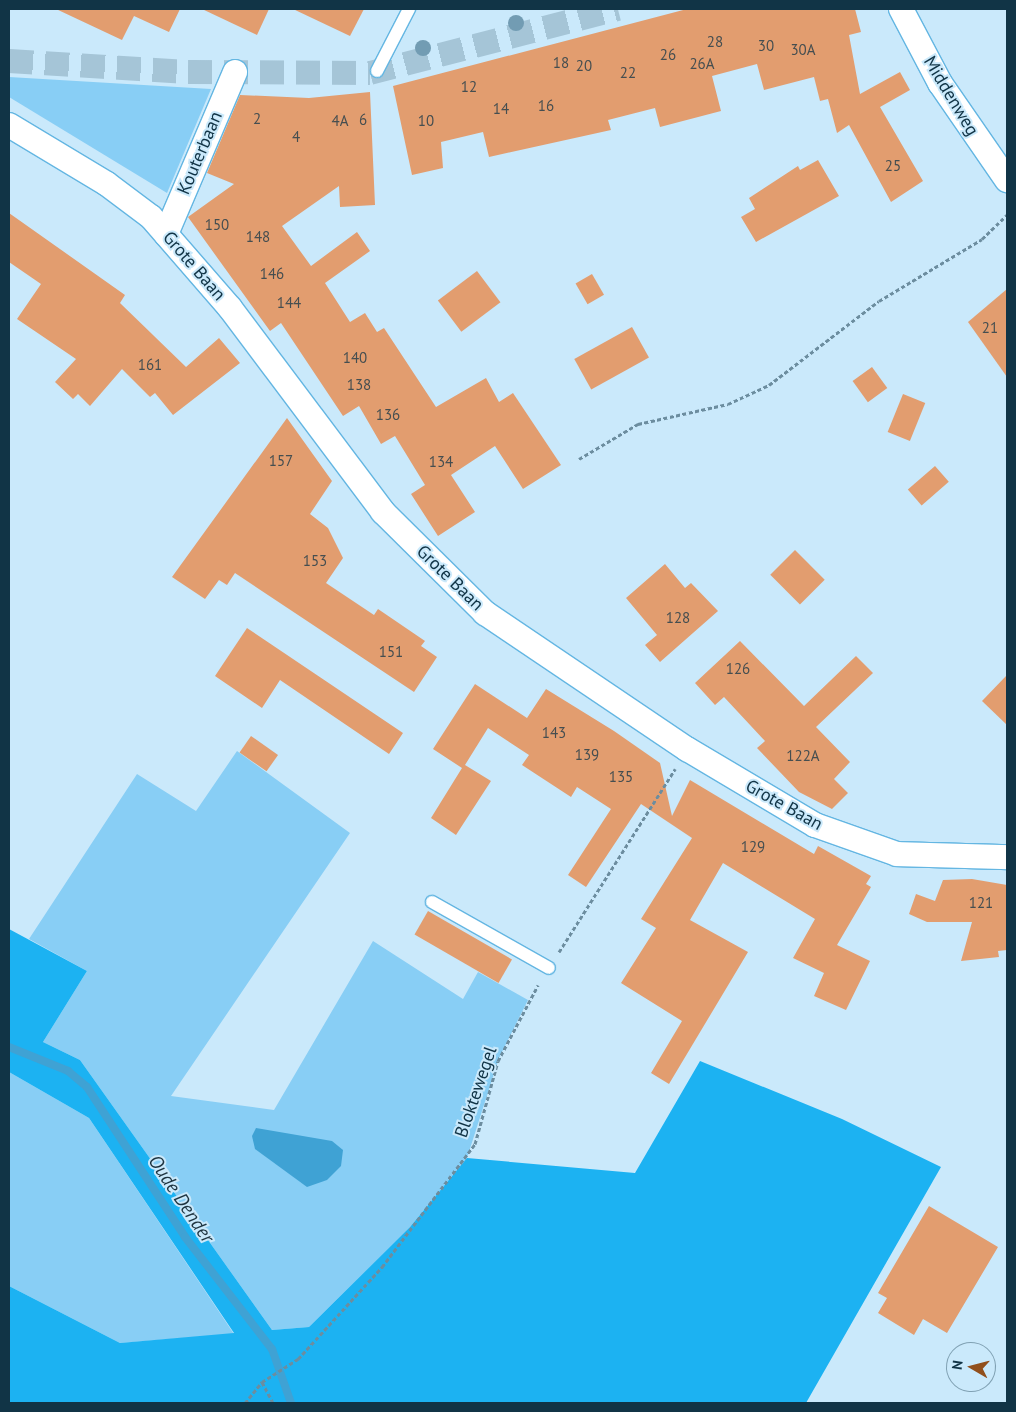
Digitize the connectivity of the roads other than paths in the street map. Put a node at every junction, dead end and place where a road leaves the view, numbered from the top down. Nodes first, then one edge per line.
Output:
1 (410, 9) edge
2 (901, 9) edge
3 (234, 72) dead end
4 (377, 72) dead end
5 (9, 125) edge
6 (1007, 180) edge
7 (166, 234) junction
8 (1007, 857) edge
9 (432, 902) dead end
10 (549, 968) road end

1 - 4 lane
2 - 6 street, Middenweg
3 - 7 street, Kouterbaan
5 - 7 street, Grote Baan
7 - 8 street, Grote Baan
9 - 10 lane

